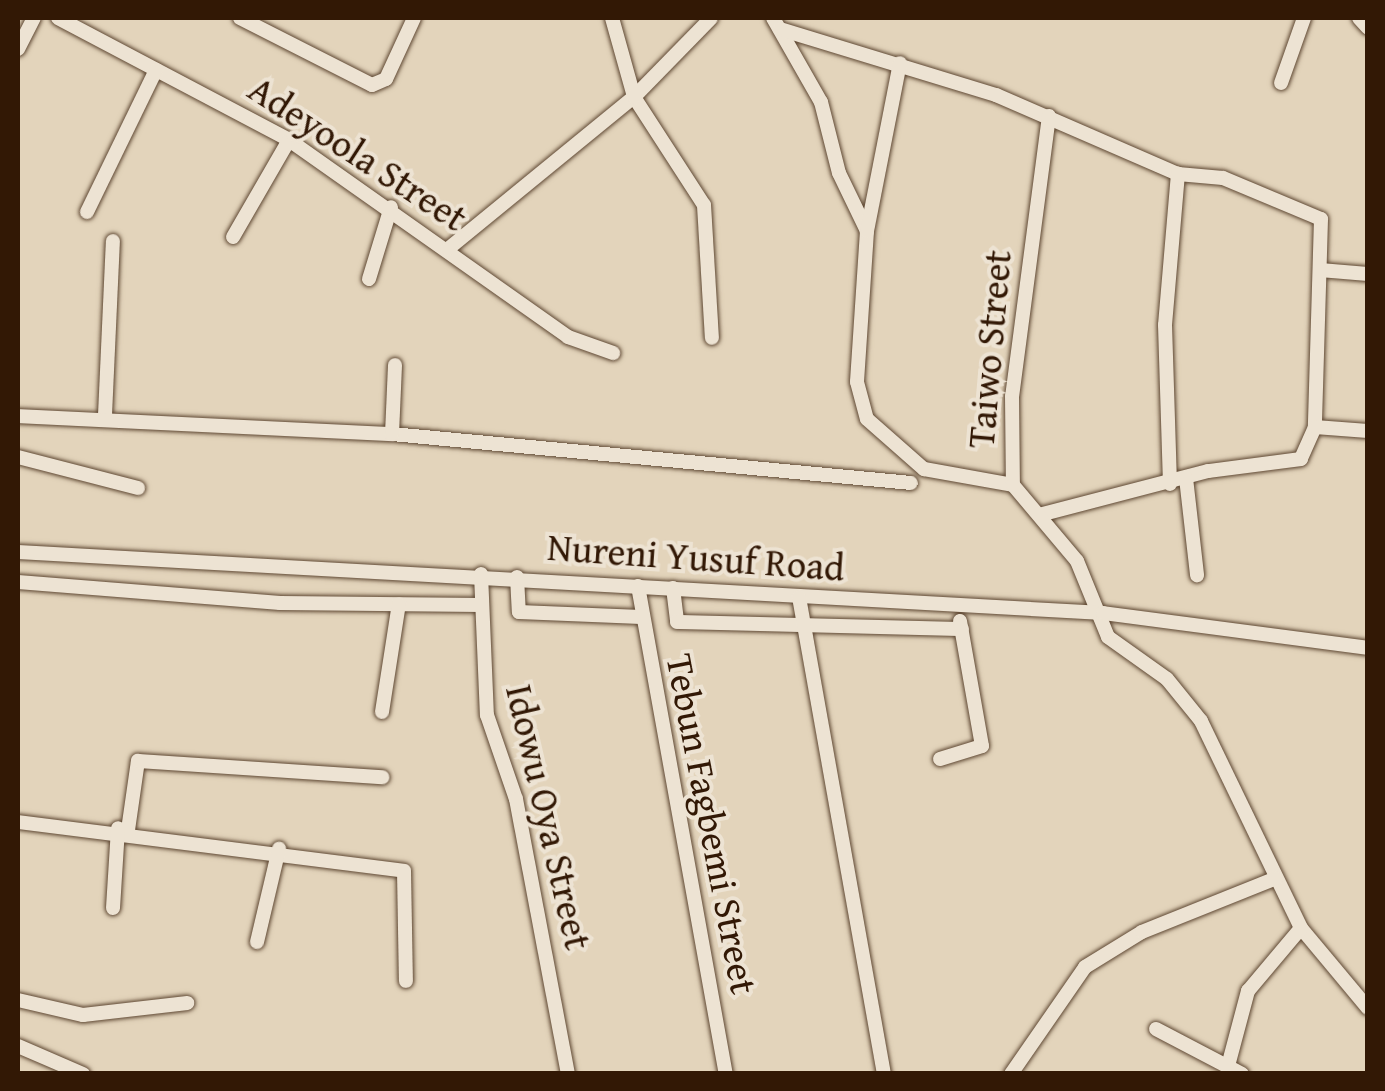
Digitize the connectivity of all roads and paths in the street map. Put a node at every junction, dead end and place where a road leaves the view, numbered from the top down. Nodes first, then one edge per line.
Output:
1 (34, 18) edge
2 (58, 18) edge
3 (240, 18) edge
4 (414, 18) edge
5 (612, 18) edge
6 (711, 18) edge
7 (1304, 18) edge
8 (1359, 18) edge
9 (776, 23) edge
10 (1368, 28) edge
11 (18, 49) edge
12 (900, 63) junction
13 (156, 70) junction
14 (1281, 82) dead end
15 (634, 96) junction
16 (1049, 116) junction
17 (289, 140) junction
18 (1178, 174) junction
19 (391, 206) junction
20 (88, 212) dead end
21 (867, 230) junction
22 (233, 237) dead end
23 (113, 241) dead end
24 (448, 250) junction
25 (1320, 270) junction
26 (1368, 274) edge
27 (369, 279) dead end
28 (712, 338) dead end
29 (613, 353) dead end
30 (395, 365) dead end
31 (18, 416) edge
32 (105, 416) junction
33 (1314, 428) junction
34 (1368, 432) edge
35 (392, 434) junction
36 (18, 457) edge
37 (1186, 478) junction
38 (911, 483) dead end
39 (1170, 484) junction
40 (1014, 485) junction
41 (138, 488) dead end
42 (1042, 514) junction
43 (18, 552) edge
44 (481, 574) junction
45 (1197, 575) dead end
46 (517, 577) junction
47 (18, 582) edge
48 (638, 586) junction
49 (673, 588) junction
50 (799, 596) junction
51 (399, 604) junction
52 (481, 605) junction
53 (956, 606) junction
54 (1103, 612) junction
55 (641, 617) junction
56 (798, 626) junction
57 (962, 629) junction
58 (1368, 648) edge
59 (382, 712) dead end
60 (940, 759) dead end
61 (382, 777) dead end
62 (18, 822) edge
63 (123, 829) junction
64 (279, 849) junction
65 (1276, 878) junction
66 (113, 908) dead end
67 (1301, 928) junction
68 (258, 942) dead end
69 (406, 982) dead end
70 (18, 1000) edge
71 (187, 1003) dead end
72 (1368, 1008) edge
73 (1156, 1029) dead end
74 (18, 1046) edge
75 (57, 1069) edge
76 (1235, 1070) edge
77 (84, 1074) edge
78 (568, 1074) edge
79 (726, 1074) edge
80 (884, 1074) edge
81 (1011, 1074) edge

1 - 11 street
2 - 13 street, Adeyoola Street
3 - 4 street
5 - 15 street
6 - 15 street
7 - 14 street
8 - 10 street
9 - 12 street
9 - 21 street
12 - 16 street
12 - 21 street
13 - 17 street, Adeyoola Street
13 - 20 street
15 - 24 street
15 - 28 street
16 - 18 street
16 - 40 street, Taiwo Street
17 - 19 street, Adeyoola Street
17 - 22 street
18 - 25 street
18 - 39 street
19 - 24 street, Adeyoola Street
19 - 27 street
21 - 40 street
23 - 32 street
24 - 29 street, Adeyoola Street
25 - 26 street
25 - 33 street
30 - 35 street
31 - 32 street
32 - 35 street
33 - 34 street
33 - 37 street
35 - 38 street
36 - 41 street
37 - 39 street
37 - 45 street
39 - 42 street
40 - 42 street, Taiwo Street
42 - 54 street, Taiwo Street
43 - 44 street, Nureni Yusuf Road
44 - 46 street, Nureni Yusuf Road
44 - 52 street, Idowu Oya Street
46 - 48 street, Nureni Yusuf Road
46 - 55 street
47 - 51 street
48 - 49 street, Nureni Yusuf Road
48 - 55 street, Tebun Fagbemi Street
49 - 50 street, Nureni Yusuf Road
49 - 56 street
50 - 53 street, Nureni Yusuf Road
50 - 56 street
51 - 52 street
51 - 59 street
52 - 78 street, Idowu Oya Street
53 - 54 street, Nureni Yusuf Road
53 - 57 street
54 - 58 street, Nureni Yusuf Road
54 - 65 street, Taiwo Street
55 - 79 street, Tebun Fagbemi Street
56 - 57 street
56 - 80 street
57 - 60 street
61 - 63 street
62 - 63 street
63 - 64 street
63 - 66 street
64 - 68 street
64 - 69 street
65 - 67 street, Taiwo Street
65 - 81 street
67 - 72 street, Taiwo Street
67 - 76 street
70 - 71 street
73 - 76 street
74 - 75 street
75 - 77 street

